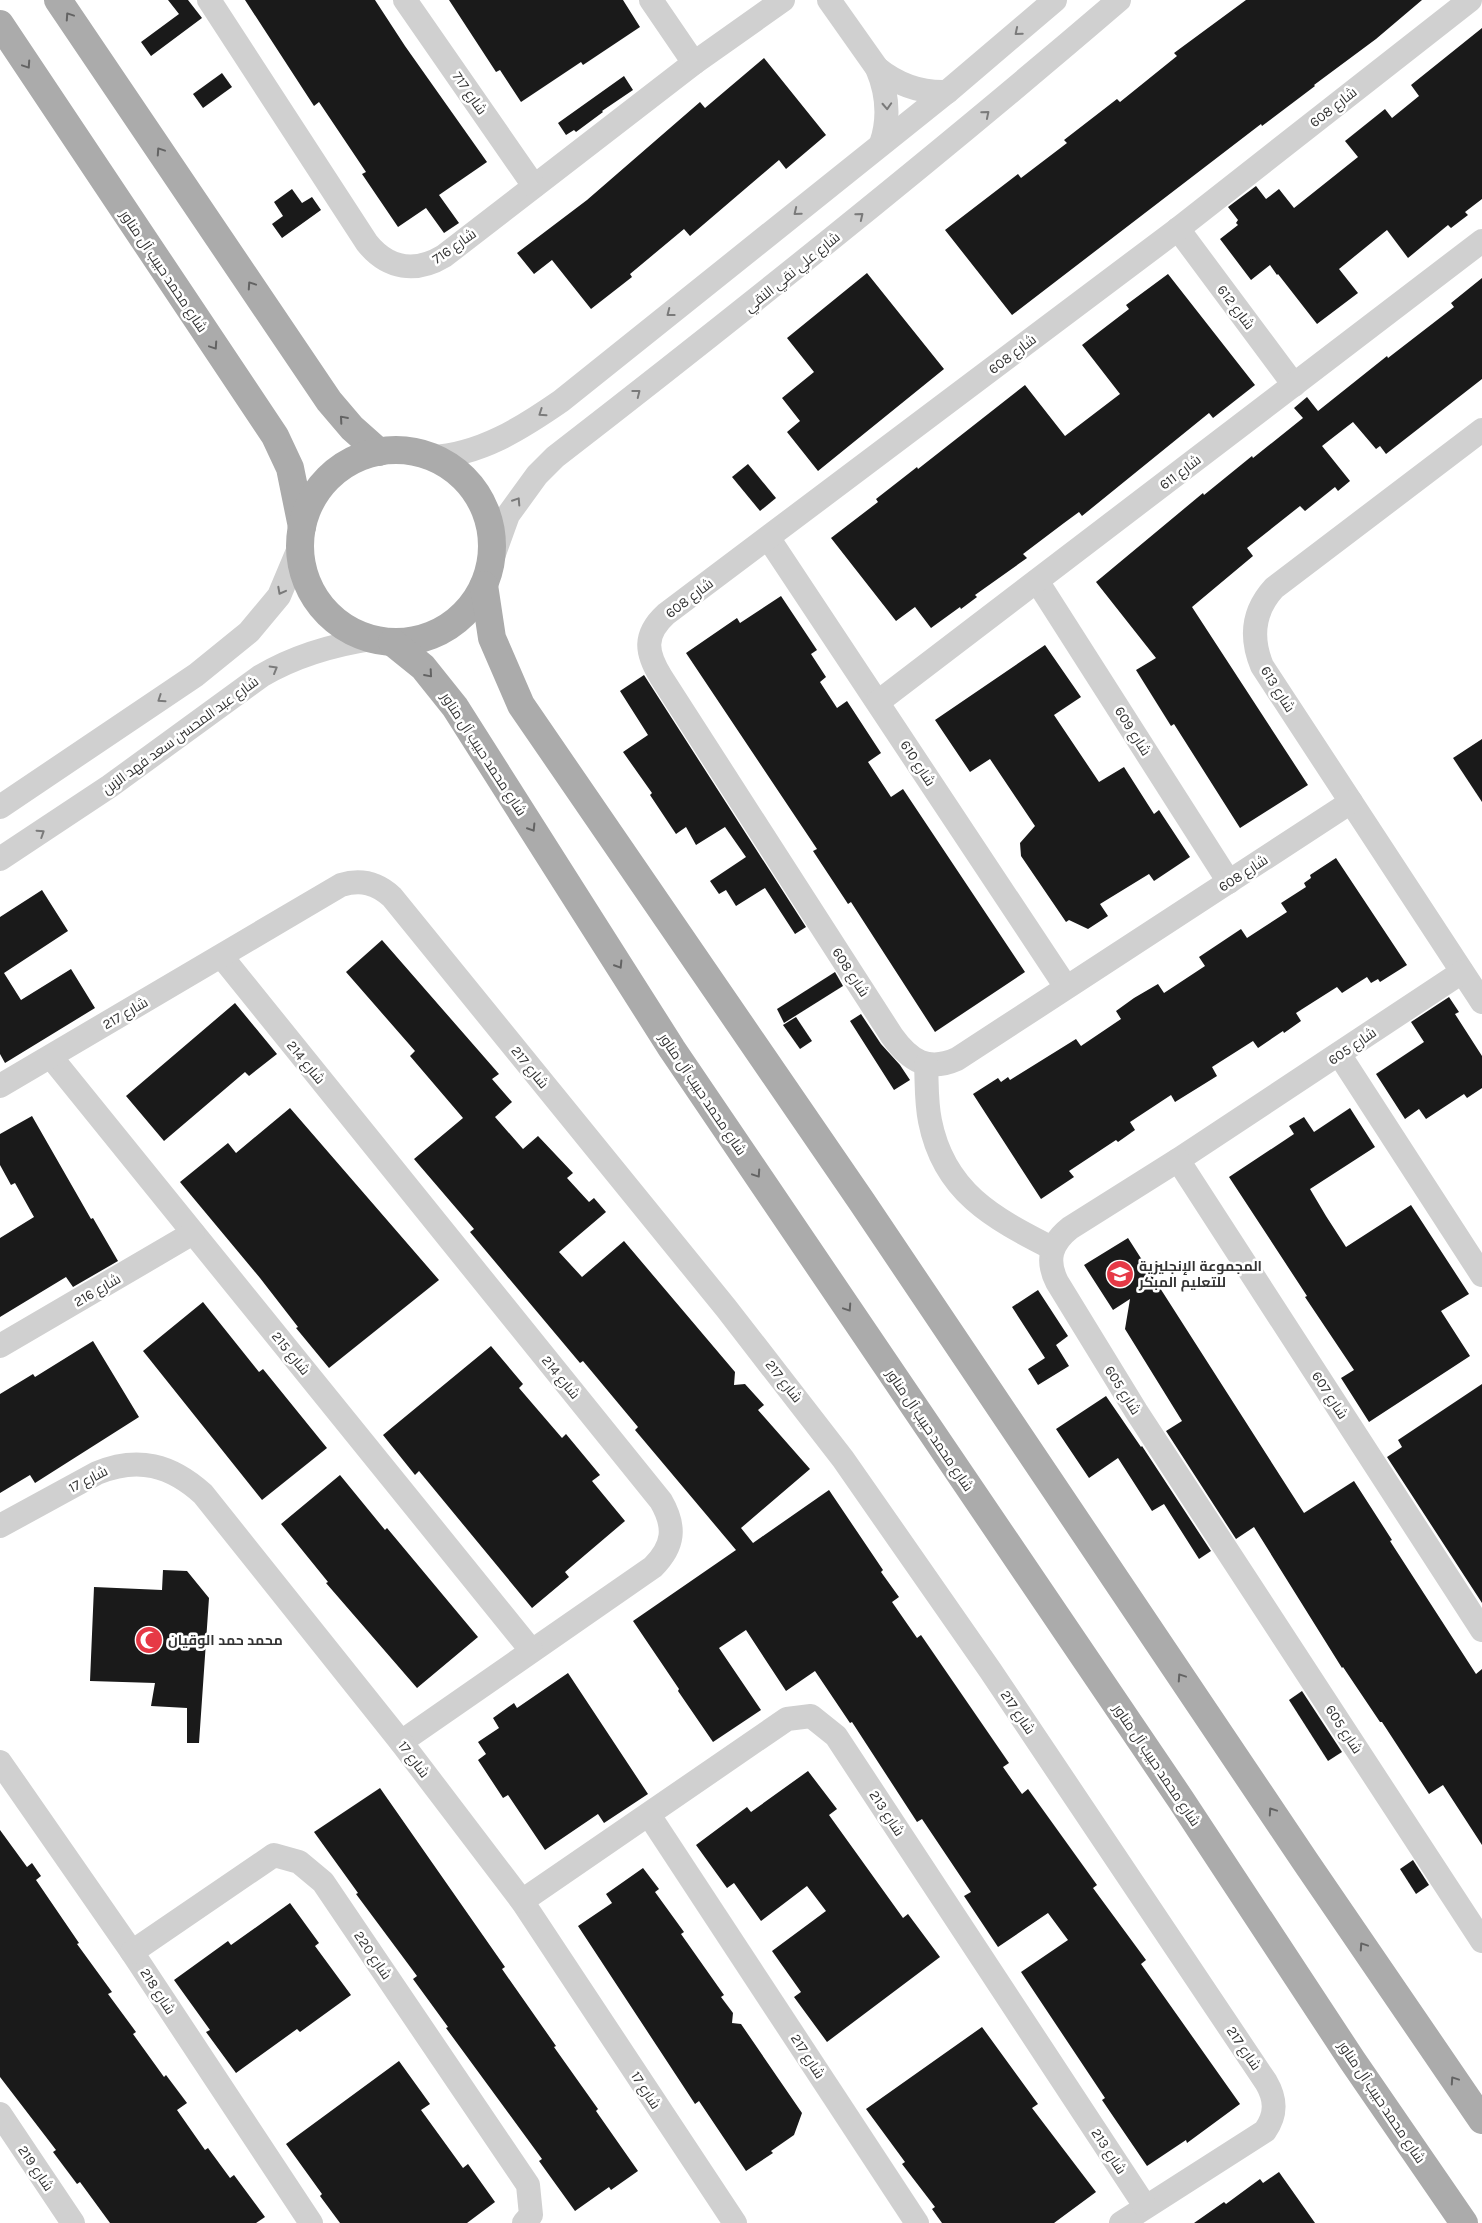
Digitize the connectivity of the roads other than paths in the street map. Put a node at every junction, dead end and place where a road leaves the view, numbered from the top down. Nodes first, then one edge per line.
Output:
1 (58, 0) edge
2 (209, 0) edge
3 (406, 0) edge
4 (651, 0) edge
5 (783, 0) edge
6 (829, 0) edge
7 (1055, 0) edge
8 (1119, 0) edge
9 (1470, 0) edge
10 (0, 24) edge
11 (694, 63) junction
12 (877, 68) junction
13 (947, 92) junction
14 (881, 144) junction
15 (534, 186) junction
16 (1178, 229) junction
17 (1482, 241) edge
18 (1294, 385) junction
19 (1482, 430) edge
20 (379, 452) junction
21 (431, 457) junction
22 (301, 537) junction
23 (769, 539) junction
24 (487, 574) junction
25 (1037, 580) junction
26 (382, 641) junction
27 (878, 702) junction
28 (1351, 802) junction
29 (0, 807) edge
30 (0, 859) edge
31 (1229, 882) junction
32 (222, 957) junction
33 (1462, 972) junction
34 (1066, 987) junction
35 (1482, 1002) edge
36 (1339, 1054) junction
37 (51, 1057) junction
38 (926, 1064) junction
39 (0, 1086) edge
40 (1178, 1160) junction
41 (193, 1233) junction
42 (1052, 1248) junction
43 (1482, 1275) edge
44 (0, 1346) edge
45 (0, 1526) edge
46 (1482, 1630) edge
47 (531, 1650) junction
48 (401, 1742) junction
49 (0, 1762) edge
50 (649, 1815) junction
51 (522, 1901) junction
52 (1482, 1941) edge
53 (132, 1952) junction
54 (0, 2114) edge
55 (1482, 2120) edge
56 (1145, 2206) junction
57 (73, 2223) edge
58 (310, 2223) edge
59 (524, 2223) edge
60 (735, 2223) edge
61 (917, 2223) edge
62 (1121, 2223) edge
63 (1464, 2223) edge

20 -> 1 main road
2 - 15 street, شارع 716
3 - 15 street, شارع 717
4 - 11 street
5 - 11 street, شارع 716
6 - 12 street
7 -> 13 street
24 -> 8 street, شارع علي نقي النقي
9 - 16 street, شارع 608
10 -> 22 main road, شارع محمد حبيب آل مناور
11 - 15 street, شارع 716
12 - 13 street
12 -> 14 street
13 - 14 street
14 -> 21 street
16 - 18 street, شارع 612
16 - 23 street, شارع 608
17 - 18 street, شارع 611
18 - 25 street, شارع 611
19 - 28 street, شارع 613
20 - 21 main road
20 - 22 main road
21 - 24 main road
22 - 26 main road, شارع محمد حبيب آل مناور
22 -> 29 street
23 - 27 street, شارع 610
23 - 38 street, شارع 608
24 - 26 main road
55 -> 24 main road
25 - 27 street, شارع 611
25 - 31 street, شارع 609
30 -> 26 street, شارع عبد المحسن سعد فهد الزبن
26 -> 63 main road, شارع محمد حبيب آل مناور
27 - 34 street, شارع 610
28 - 31 street, شارع 608
28 - 33 street, شارع 613
31 - 34 street, شارع 608
32 - 37 street, شارع 217
32 - 47 street, شارع 214
32 - 56 street, شارع 217
33 - 35 street, شارع 613
33 - 36 street, شارع 605
34 - 38 street, شارع 608
36 - 40 street, شارع 605
36 - 43 street
37 - 39 street, شارع 217
37 - 41 street, شارع 215
38 - 42 street
40 - 42 street, شارع 605
40 - 46 street, شارع 607
41 - 44 street, شارع 216
41 - 47 street, شارع 215
42 - 52 street, شارع 605
45 - 48 street, شارع 17
47 - 48 street, شارع 214
48 - 51 street, شارع 17
49 - 53 street, شارع 218
50 - 51 street, شارع 213
50 - 56 street, شارع 213
50 - 61 street, شارع 217
51 - 60 street, شارع 17
53 - 58 street, شارع 218
53 - 59 street, شارع 220
54 - 57 street, شارع 219
56 - 62 street, شارع 217

